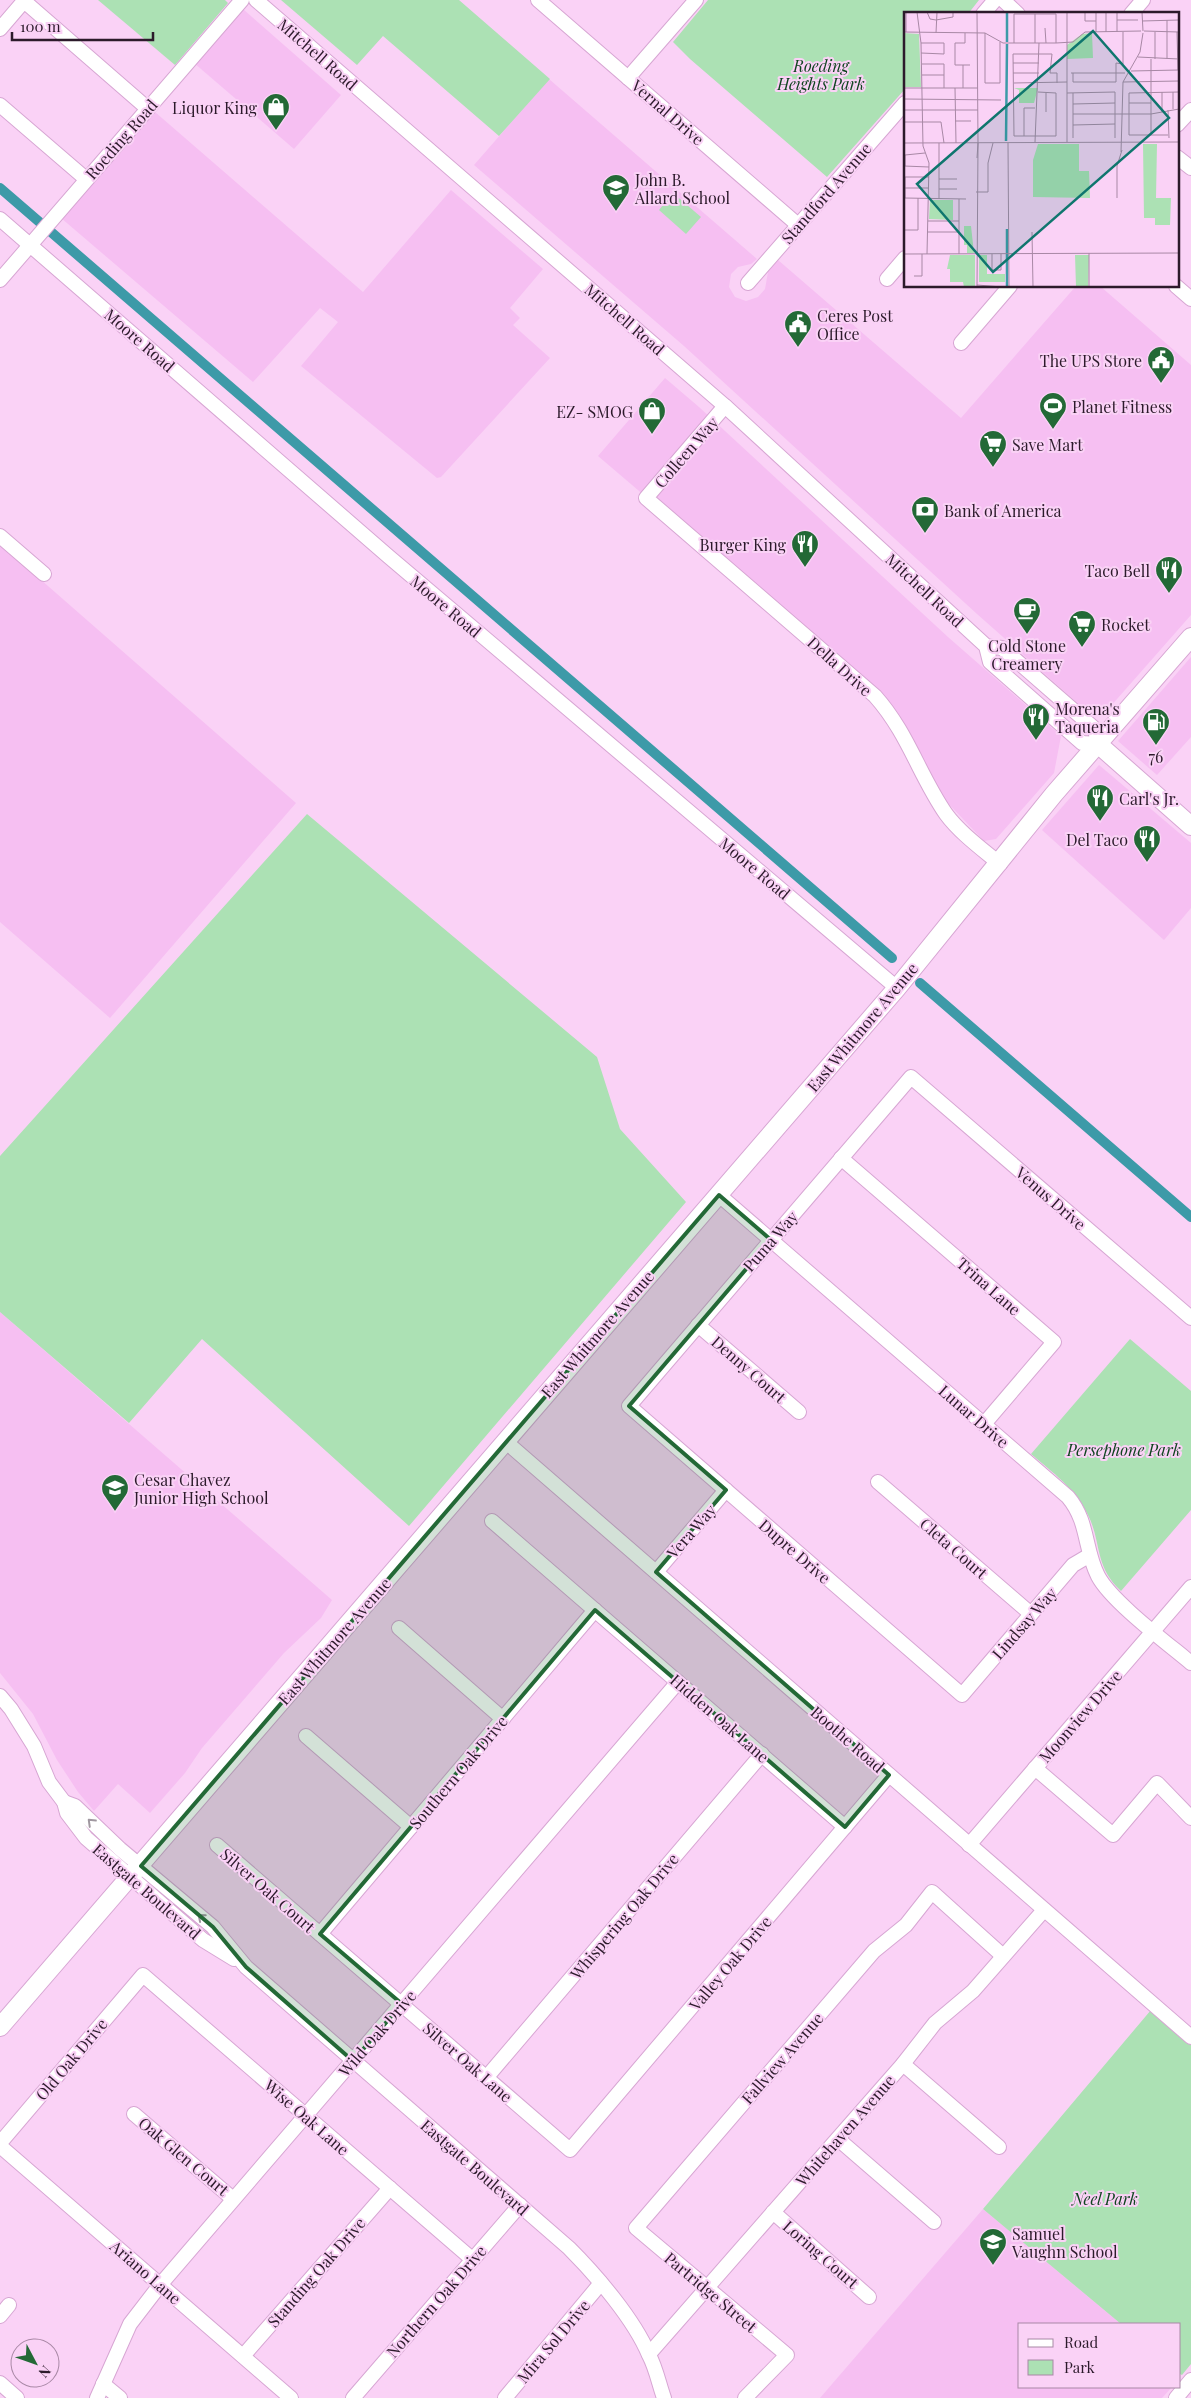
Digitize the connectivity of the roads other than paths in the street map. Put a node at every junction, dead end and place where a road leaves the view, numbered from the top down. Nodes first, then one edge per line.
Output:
1 (242, 0) edge
2 (256, 0) edge
3 (696, 0) edge
4 (995, 0) edge
5 (1003, 0) edge
6 (1143, 0) edge
7 (24, 1) edge
8 (541, 1) edge
9 (984, 12) edge
10 (1016, 12) edge
11 (1133, 12) edge
12 (0, 29) edge
13 (628, 78) junction
14 (904, 104) edge
15 (0, 105) edge
16 (147, 108) junction
17 (1191, 110) edge
18 (1178, 125) edge
19 (1178, 157) edge
20 (1191, 168) edge
21 (86, 179) junction
22 (0, 219) edge
23 (798, 225) junction
24 (30, 245) junction
25 (904, 259) edge
26 (887, 279) dead end
27 (0, 280) edge
28 (748, 283) dead end
29 (1008, 288) edge
30 (1178, 288) edge
31 (1191, 299) edge
32 (961, 343) dead end
33 (725, 406) junction
34 (646, 498) joint
35 (0, 536) edge
36 (44, 574) dead end
37 (1191, 637) edge
38 (1098, 744) junction
39 (1191, 826) edge
40 (1000, 864) junction
41 (897, 988) junction
42 (911, 1077) joint
43 (841, 1158) junction
44 (718, 1195) junction
45 (771, 1240) junction
46 (1191, 1318) edge
47 (698, 1325) junction
48 (629, 1406) joint
49 (799, 1412) dead end
50 (984, 1424) junction
51 (505, 1441) junction
52 (878, 1482) dead end
53 (726, 1490) junction
54 (492, 1521) dead end
55 (1090, 1555) junction
56 (656, 1572) junction
57 (1191, 1587) edge
58 (595, 1610) junction
59 (1031, 1614) junction
60 (399, 1628) dead end
61 (1153, 1630) junction
62 (1191, 1663) edge
63 (678, 1682) junction
64 (962, 1695) joint
65 (0, 1696) edge
66 (503, 1718) junction
67 (306, 1736) dead end
68 (762, 1754) junction
69 (1035, 1768) junction
70 (889, 1775) junction
71 (1191, 1818) edge
72 (411, 1827) junction
73 (846, 1827) junction
74 (217, 1845) dead end
75 (969, 1845) junction
76 (136, 1871) junction
77 (1044, 1910) junction
78 (320, 1934) junction
79 (1003, 1956) junction
80 (143, 1975) joint
81 (402, 2004) junction
82 (0, 2027) edge
83 (1191, 2037) edge
84 (353, 2061) junction
85 (902, 2064) junction
86 (486, 2078) junction
87 (134, 2114) dead end
88 (306, 2116) junction
89 (838, 2139) junction
90 (0, 2144) edge
91 (999, 2147) dead end
92 (570, 2150) joint
93 (390, 2188) junction
94 (233, 2199) junction
95 (520, 2205) junction
96 (773, 2212) junction
97 (934, 2222) dead end
98 (636, 2228) joint
99 (472, 2258) junction
100 (601, 2283) junction
101 (160, 2285) junction
102 (707, 2288) junction
103 (870, 2296) dead end
104 (649, 2354) junction
105 (243, 2356) junction
106 (1191, 2380) edge
107 (0, 2383) edge
108 (103, 2384) junction
109 (17, 2398) edge
110 (97, 2398) edge
111 (120, 2398) edge
112 (291, 2398) edge
113 (353, 2398) edge
114 (505, 2398) edge
115 (664, 2398) edge
116 (745, 2398) edge
117 (1176, 2398) edge

1 - 16 street, Roeding Road
2 - 33 street, Mitchell Road
3 - 13 street
4 - 9 street
5 - 10 street
6 - 11 street
7 - 12 street
7 - 16 street
8 - 13 street, Vernal Drive
13 - 23 street, Vernal Drive
14 - 23 street, Standford Avenue
15 - 21 street
16 - 21 street, Roeding Road
17 - 18 street
19 - 20 street
21 - 24 street, Roeding Road
22 - 24 street, Moore Road
23 - 28 street, Standford Avenue
24 - 27 street, Roeding Road
24 - 41 street, Moore Road
25 - 26 street
29 - 32 street
30 - 31 street
33 - 34 street, Colleen Way
33 - 38 street, Mitchell Road
34 - 40 street, Della Drive
35 - 36 street
37 - 38 main road, East Whitmore Avenue
38 - 39 main road, Mitchell Road
38 - 40 main road, East Whitmore Avenue
40 - 41 main road, East Whitmore Avenue
41 - 44 main road, East Whitmore Avenue
42 - 43 street, Puma Way
42 - 46 street, Venus Drive
43 - 45 street, Puma Way
43 - 50 street, Trina Lane
44 - 45 street, Lunar Drive
44 - 51 main road, East Whitmore Avenue
45 - 47 street, Puma Way
45 - 50 street, Lunar Drive
47 - 48 street, Puma Way
47 - 49 street, Denny Court
48 - 53 street, Dupre Drive
50 - 55 street, Lunar Drive
51 - 56 street, Boothe Road
51 - 76 main road, East Whitmore Avenue
52 - 59 street, Cleta Court
53 - 56 street, Vera Way
53 - 64 street, Dupre Drive
54 - 58 street, Hidden Oak Lane
55 - 59 street, Lindsay Way
55 - 61 street, Lunar Drive
56 - 70 street, Boothe Road
57 - 61 street, Moonview Drive
58 - 63 street, Hidden Oak Lane
58 - 66 street, Southern Oak Drive
59 - 64 street, Lindsay Way
60 - 66 street
61 - 62 street, Lunar Drive
61 - 69 street, Moonview Drive
63 - 68 street, Hidden Oak Lane
63 - 81 street, Wild Oak Drive
65 - 76 street, Eastgate Boulevard
66 - 72 street, Southern Oak Drive
67 - 72 street
68 - 73 street, Hidden Oak Lane
68 - 86 street, Whispering Oak Drive
69 - 71 street
69 - 75 street, Moonview Drive
70 - 73 street, Valley Oak Drive
70 - 75 street, Boothe Road
72 - 78 street, Southern Oak Drive
73 - 92 street, Valley Oak Drive
74 - 78 street, Silver Oak Court
75 - 77 street, Boothe Road
76 - 82 main road, East Whitmore Avenue
76 - 84 street, Eastgate Boulevard
77 - 79 street, Whitehaven Avenue
77 - 83 street, Boothe Road
78 - 81 street, Silver Oak Lane
79 - 85 street, Whitehaven Avenue
79 - 98 street, Fallview Avenue
80 - 88 street, Wise Oak Lane
80 - 90 street, Old Oak Drive
81 - 84 street, Wild Oak Drive
81 - 86 street, Silver Oak Lane
84 - 88 street, Wild Oak Drive
84 - 95 street, Eastgate Boulevard
85 - 89 street, Whitehaven Avenue
85 - 91 street
86 - 92 street, Silver Oak Lane
87 - 94 street, Oak Glen Court
88 - 93 street, Wise Oak Lane
88 - 94 street, Wild Oak Drive
89 - 96 street, Whitehaven Avenue
89 - 97 street
90 - 101 street, Ariano Lane
93 - 99 street, Wise Oak Lane
93 - 105 street, Standing Oak Drive
94 - 101 street, Wild Oak Drive
95 - 99 street, Northern Oak Drive
95 - 100 street, Eastgate Boulevard
96 - 102 street, Whitehaven Avenue
96 - 103 street, Loring Court
98 - 102 street, Partridge Street
99 - 113 street, Northern Oak Drive
100 - 104 street, Eastgate Boulevard
100 - 114 street, Mira Sol Drive
101 - 105 street, Ariano Lane
101 - 108 street, Wild Oak Drive
102 - 104 street, Whitehaven Avenue
102 - 116 street, Partridge Street
104 - 115 street, Eastgate Boulevard
105 - 112 street, Ariano Lane
106 - 117 street
107 - 109 street
108 - 110 street, Wild Oak Drive
108 - 111 street

